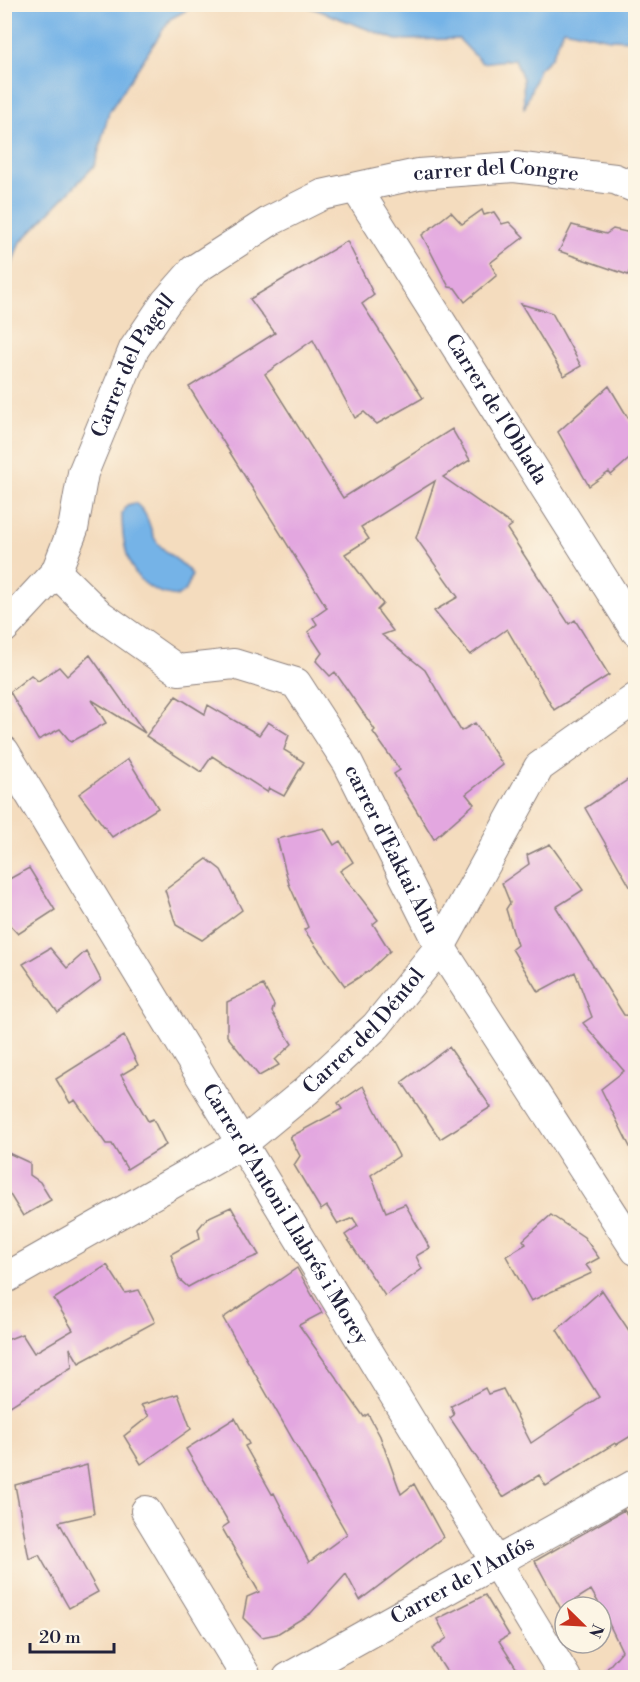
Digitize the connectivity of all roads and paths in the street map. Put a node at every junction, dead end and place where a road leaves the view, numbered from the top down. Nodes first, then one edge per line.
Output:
1 (356, 188) junction
2 (636, 188) edge
3 (56, 572) junction
4 (4, 628) edge
5 (636, 631) edge
6 (636, 698) edge
7 (4, 751) edge
8 (440, 947) junction
9 (243, 1143) junction
10 (636, 1250) edge
11 (5, 1278) edge
12 (636, 1484) edge
13 (147, 1511) dead end
14 (495, 1562) junction
15 (247, 1677) edge
16 (288, 1677) edge
17 (566, 1677) edge

1 - 2 street, carrer del Congre
1 - 3 street, Carrer del Pagell
1 - 5 street, Carrer de l'Oblada
3 - 4 street, Carrer del Pagell
3 - 8 street, carrer d'Eaktai Ahn
6 - 8 street, Carrer del Déntol
7 - 9 street, Carrer d'Antoni Llabrés i Morey
8 - 9 street, Carrer del Déntol
8 - 10 street, carrer d'Eaktai Ahn
9 - 11 street, Carrer del Déntol
9 - 14 street, Carrer d'Antoni Llabrés i Morey
12 - 14 street, Carrer de l'Anfós
13 - 15 street
14 - 16 street, Carrer de l'Anfós
14 - 17 street, Carrer d'Antoni Llabrés i Morey

